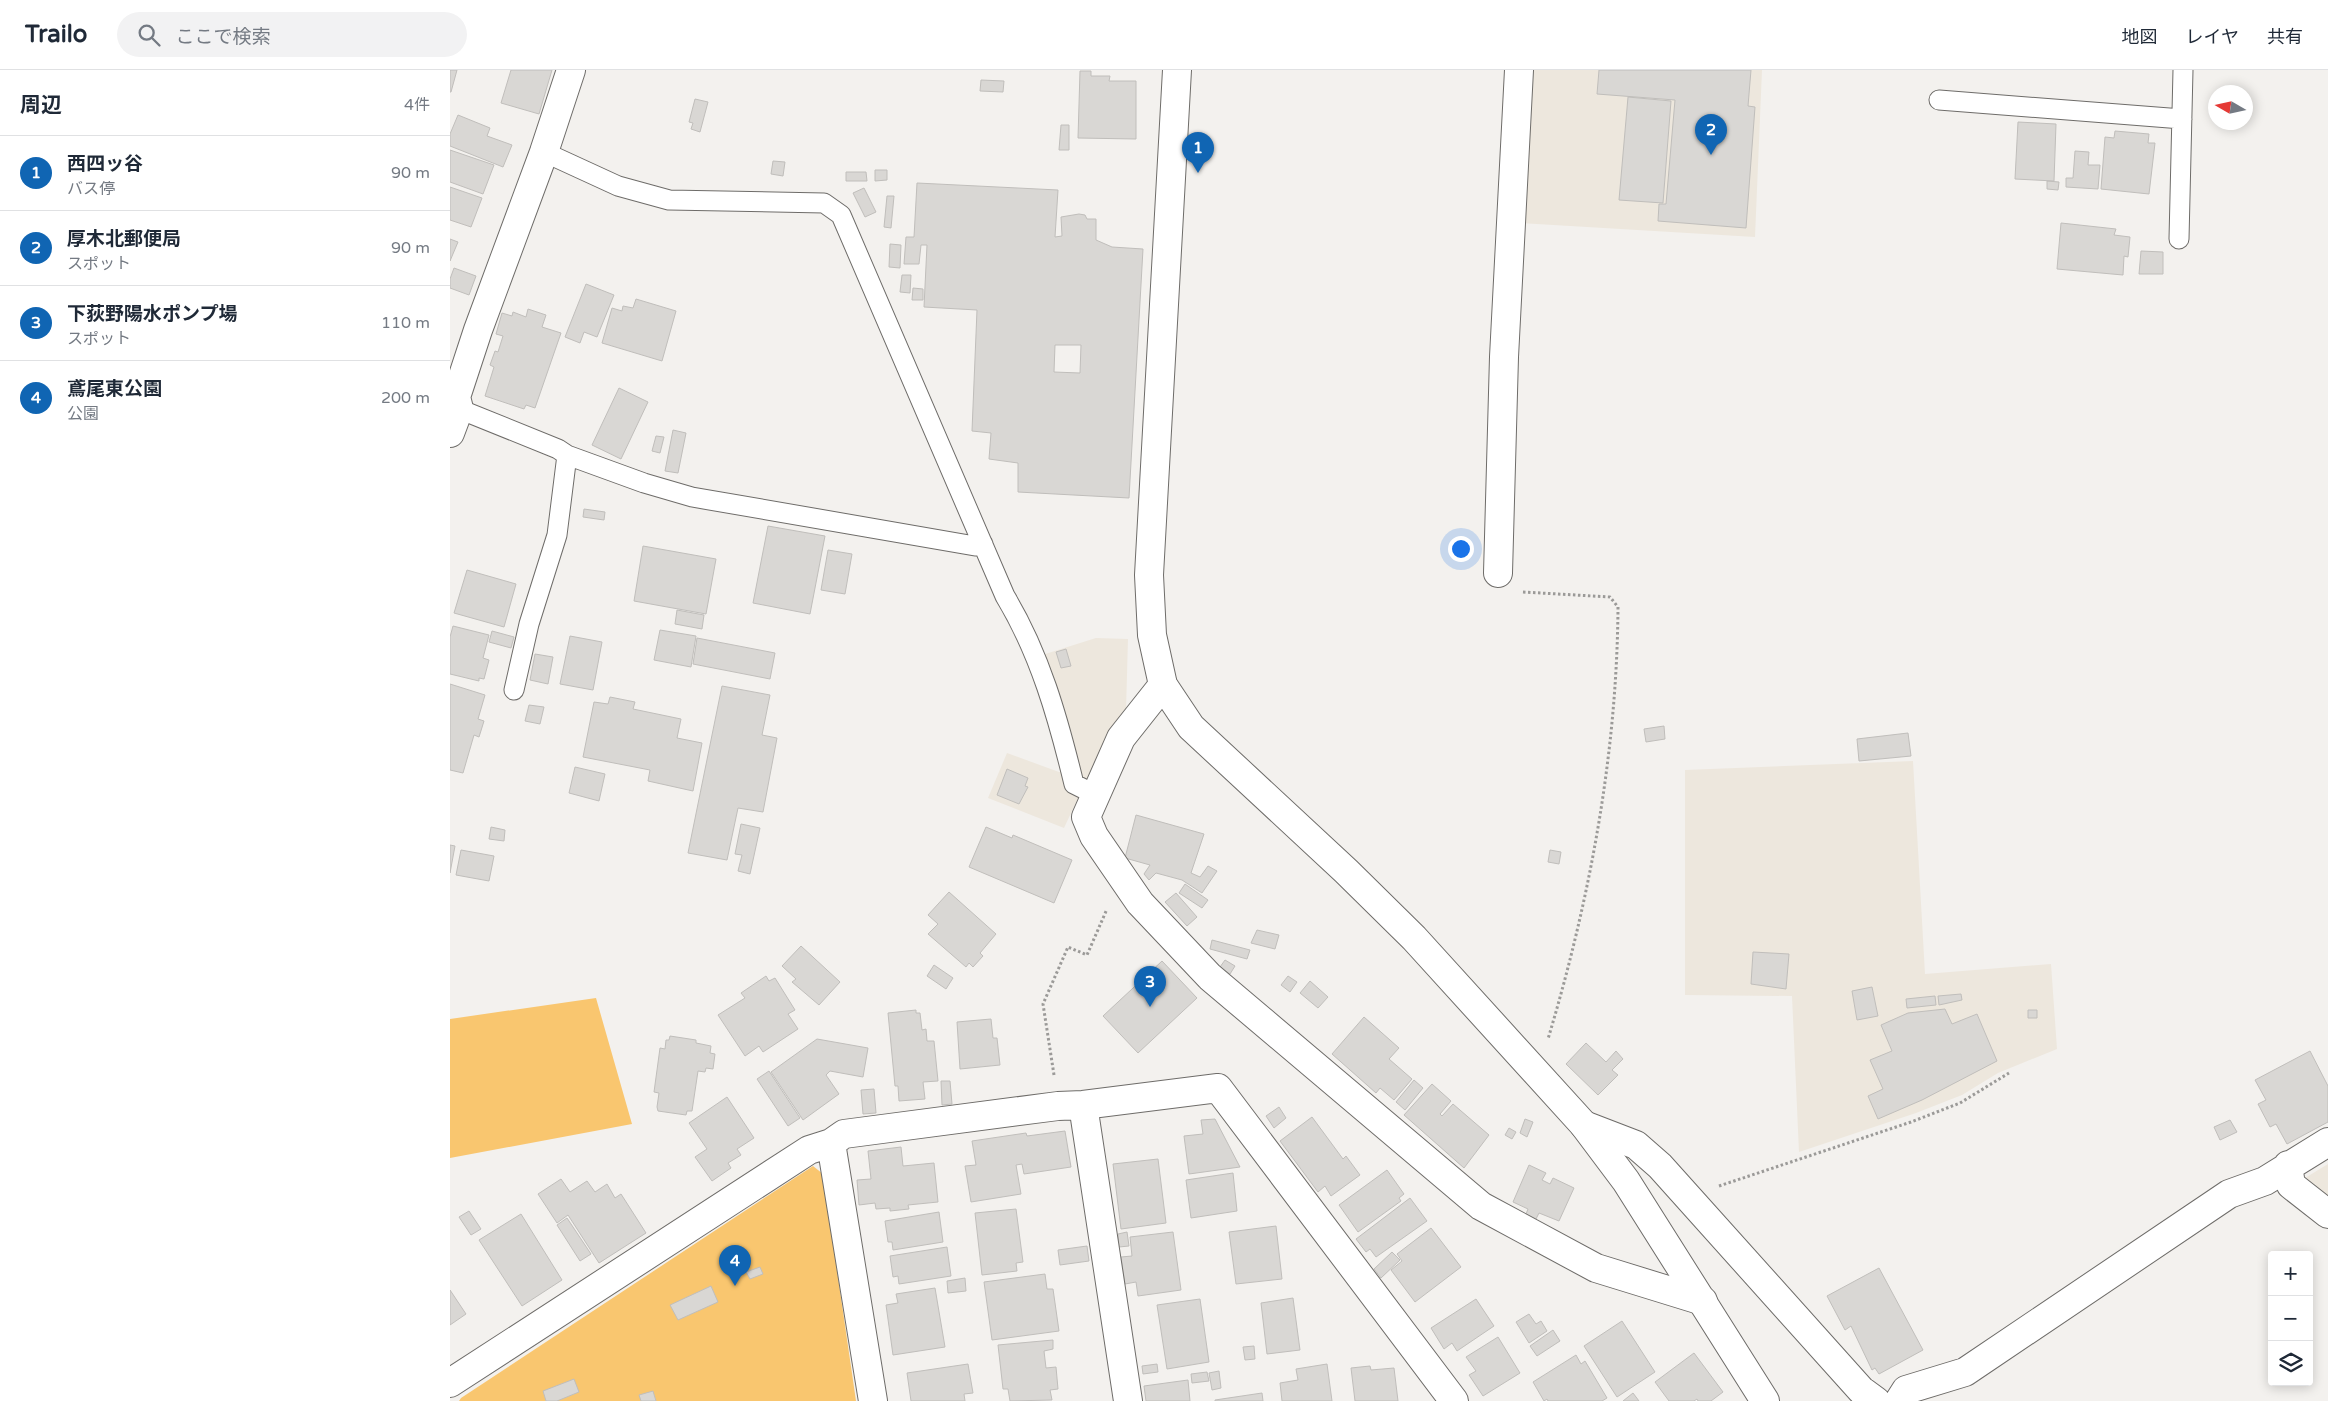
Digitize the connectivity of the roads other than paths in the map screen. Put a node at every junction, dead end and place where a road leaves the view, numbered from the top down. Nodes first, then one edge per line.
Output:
1 (571, 70) edge
2 (1177, 70) edge
3 (1519, 70) edge
4 (2184, 70) edge
5 (1939, 100) dead end
6 (2182, 119) junction
7 (544, 152) junction
8 (2179, 239) dead end
9 (454, 408) edge
10 (567, 455) junction
11 (983, 544) junction
12 (1498, 573) road end
13 (1162, 685) junction
14 (514, 690) dead end
15 (1094, 794) junction
16 (1083, 1105) junction
17 (1584, 1125) junction
18 (2328, 1142) edge
19 (831, 1143) junction
20 (2288, 1165) junction
21 (2328, 1214) edge
22 (1703, 1300) junction
23 (450, 1383) edge
24 (873, 1401) edge
25 (1128, 1401) edge
26 (1454, 1401) edge
27 (1765, 1401) edge
28 (1876, 1401) edge
29 (1899, 1401) edge

1 - 7 street
2 - 13 street
3 - 12 street
4 - 6 lane
5 - 6 lane
6 - 8 lane
7 - 9 street
7 - 11 lane
9 - 10 lane
10 - 11 lane
10 - 14 lane
11 - 15 lane
13 - 15 street
13 - 17 street
15 - 22 street
16 - 19 street
16 - 25 street
16 - 26 street
17 - 22 street
17 - 28 street
18 - 20 street
19 - 23 street
19 - 24 street
20 - 21 street
20 - 29 street
22 - 27 street

